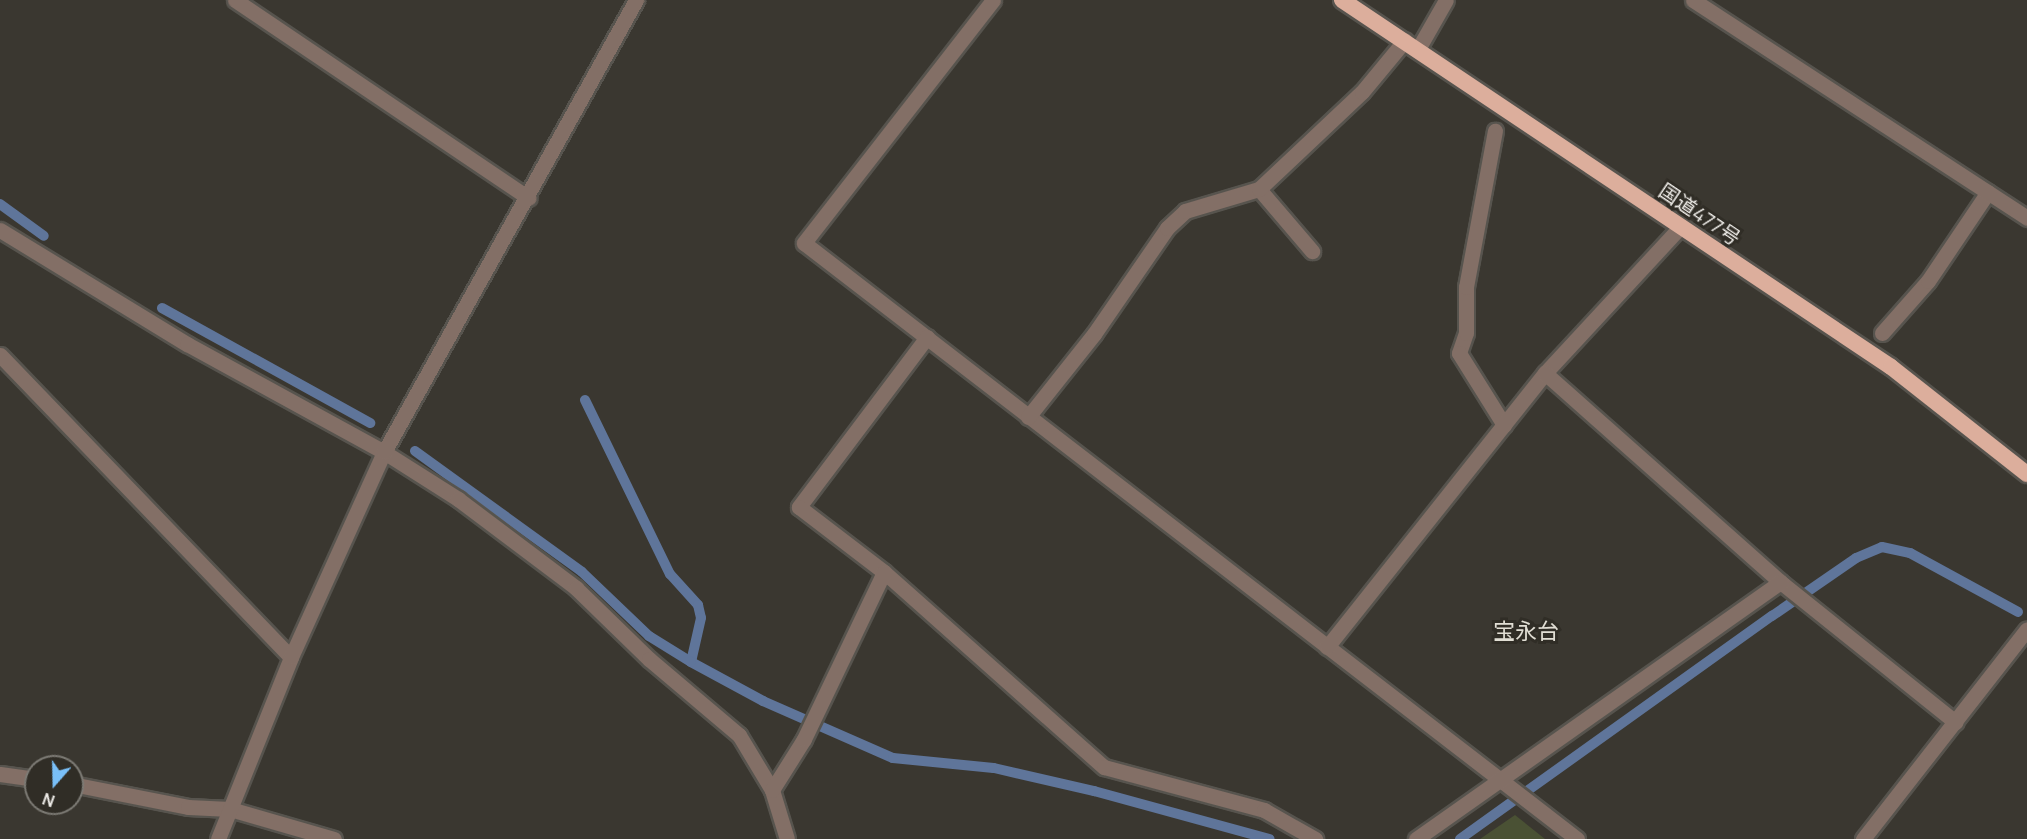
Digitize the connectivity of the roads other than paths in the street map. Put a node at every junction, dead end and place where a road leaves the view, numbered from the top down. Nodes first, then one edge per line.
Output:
1 (235, 0) edge
2 (636, 0) edge
3 (993, 0) edge
4 (1342, 0) edge
5 (1446, 0) edge
6 (1693, 0) edge
7 (1412, 45) junction
8 (1495, 131) dead end
9 (1259, 189) junction
10 (1988, 192) junction
11 (528, 198) junction
12 (2027, 218) edge
13 (1681, 226) junction
14 (0, 230) edge
15 (1312, 251) dead end
16 (1882, 333) dead end
17 (927, 338) junction
18 (0, 355) edge
19 (1545, 373) junction
20 (1028, 417) junction
21 (1504, 425) junction
22 (384, 452) junction
23 (2027, 474) edge
24 (884, 572) junction
25 (1781, 583) junction
26 (2025, 637) edge
27 (1327, 647) junction
28 (291, 657) junction
29 (1955, 722) junction
30 (0, 774) edge
31 (24, 777) edge
32 (1503, 781) junction
33 (84, 786) edge
34 (772, 790) junction
35 (230, 809) junction
36 (218, 839) edge
37 (334, 839) edge
38 (787, 839) edge
39 (1315, 839) edge
40 (1416, 839) edge
41 (1576, 839) edge
42 (1863, 839) edge

1 - 11 street
2 - 11 street
3 - 17 street
4 - 7 highway, 国道477号
5 - 7 street
6 - 10 street
7 - 9 street
7 - 13 highway, 国道477号
8 - 21 street
9 - 15 street
9 - 20 street
10 - 12 street
10 - 16 street
11 - 22 street
13 - 19 street
13 - 23 highway, 国道477号
14 - 22 street
17 - 20 street
17 - 24 street
18 - 28 street
19 - 21 street
19 - 25 street
20 - 27 street
21 - 27 street
22 - 28 street
22 - 34 street
24 - 34 street
24 - 39 street
25 - 29 street
25 - 32 street
26 - 29 street
27 - 32 street
28 - 35 street
29 - 42 street
30 - 31 street
32 - 40 street
32 - 41 street
33 - 35 street
34 - 38 street
35 - 36 street
35 - 37 street

